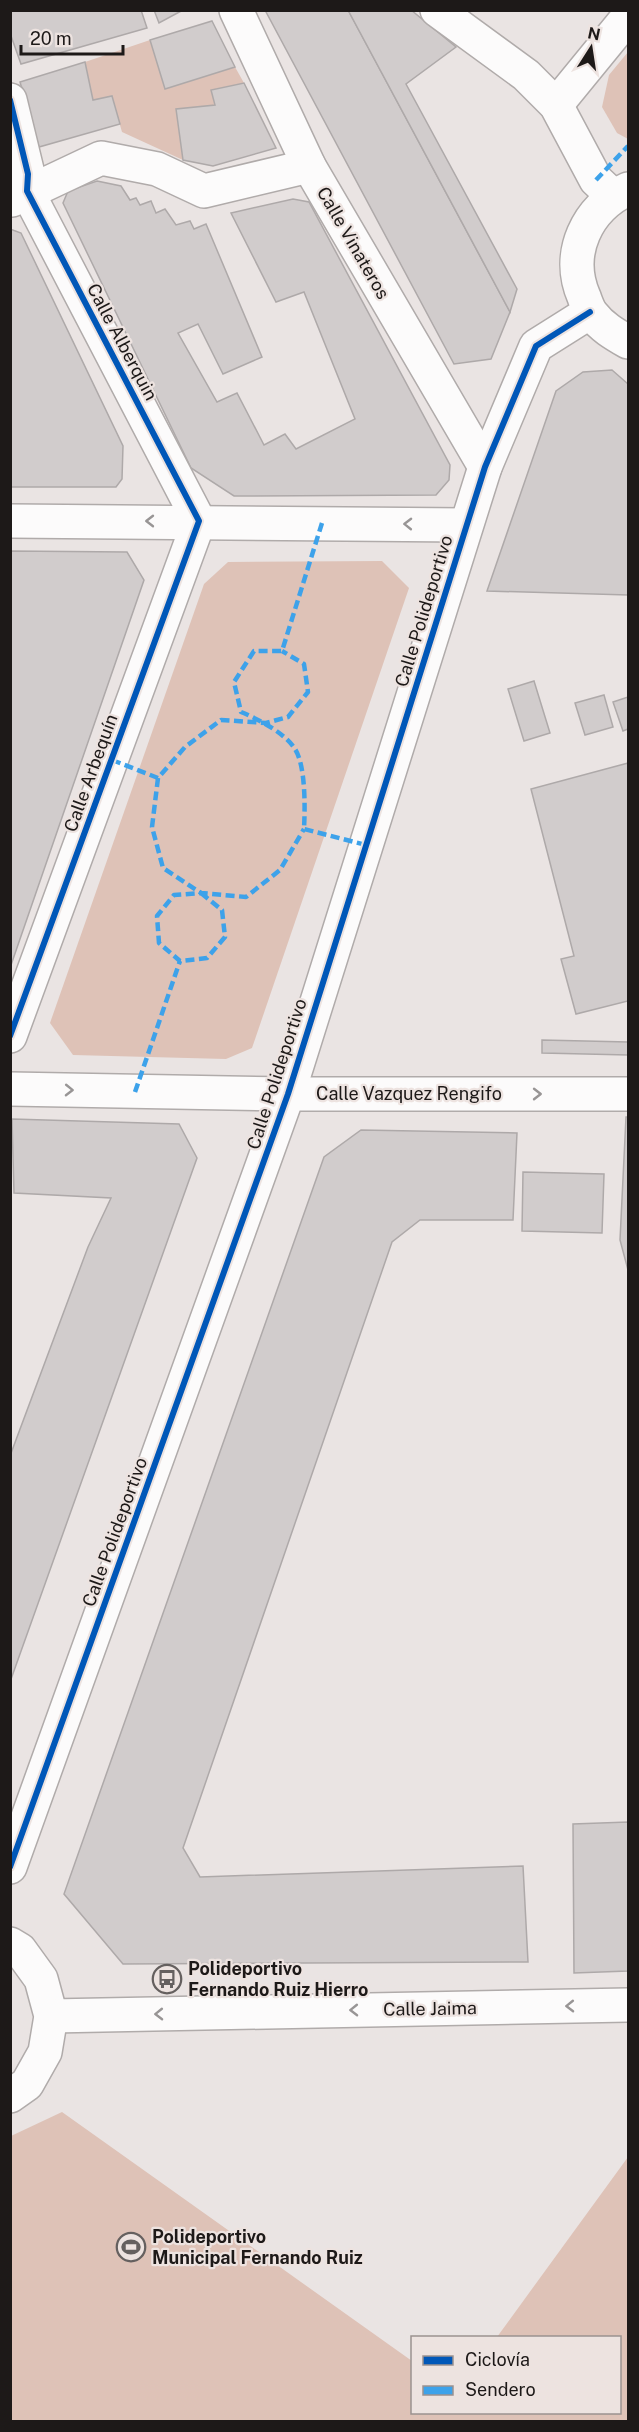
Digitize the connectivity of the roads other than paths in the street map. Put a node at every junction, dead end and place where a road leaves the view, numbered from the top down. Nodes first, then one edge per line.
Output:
1 (236, 10) edge
2 (437, 10) edge
3 (628, 17) edge
4 (10, 100) edge
5 (556, 105) junction
6 (309, 166) junction
7 (22, 189) edge
8 (621, 192) edge
9 (590, 312) junction
10 (628, 342) edge
11 (485, 467) junction
12 (10, 521) edge
13 (199, 521) junction
14 (466, 525) junction
15 (10, 1036) edge
16 (10, 1089) edge
17 (288, 1094) junction
18 (628, 1094) edge
19 (10, 1867) edge
20 (10, 1944) edge
21 (628, 2005) edge
22 (51, 2016) junction
23 (10, 2096) edge

1 - 6 street, Calle Vinateros
2 - 5 street
3 - 5 street
4 - 7 street, Calle Alberquin
5 - 8 street
6 - 7 street
6 - 11 street, Calle Vinateros
7 - 13 street, Calle Alberquin
8 - 9 street
9 - 10 street
9 - 11 street, Calle Polideportivo
11 - 14 street, Calle Polideportivo
13 -> 12 street
14 -> 13 street
13 - 15 street, Calle Arbequín
14 - 17 street, Calle Polideportivo
16 -> 17 street, Calle Vazquez Rengifo
17 -> 18 street, Calle Vazquez Rengifo
17 - 19 street, Calle Polideportivo
20 - 22 street
21 -> 22 street, Calle Jaima
22 - 23 street

